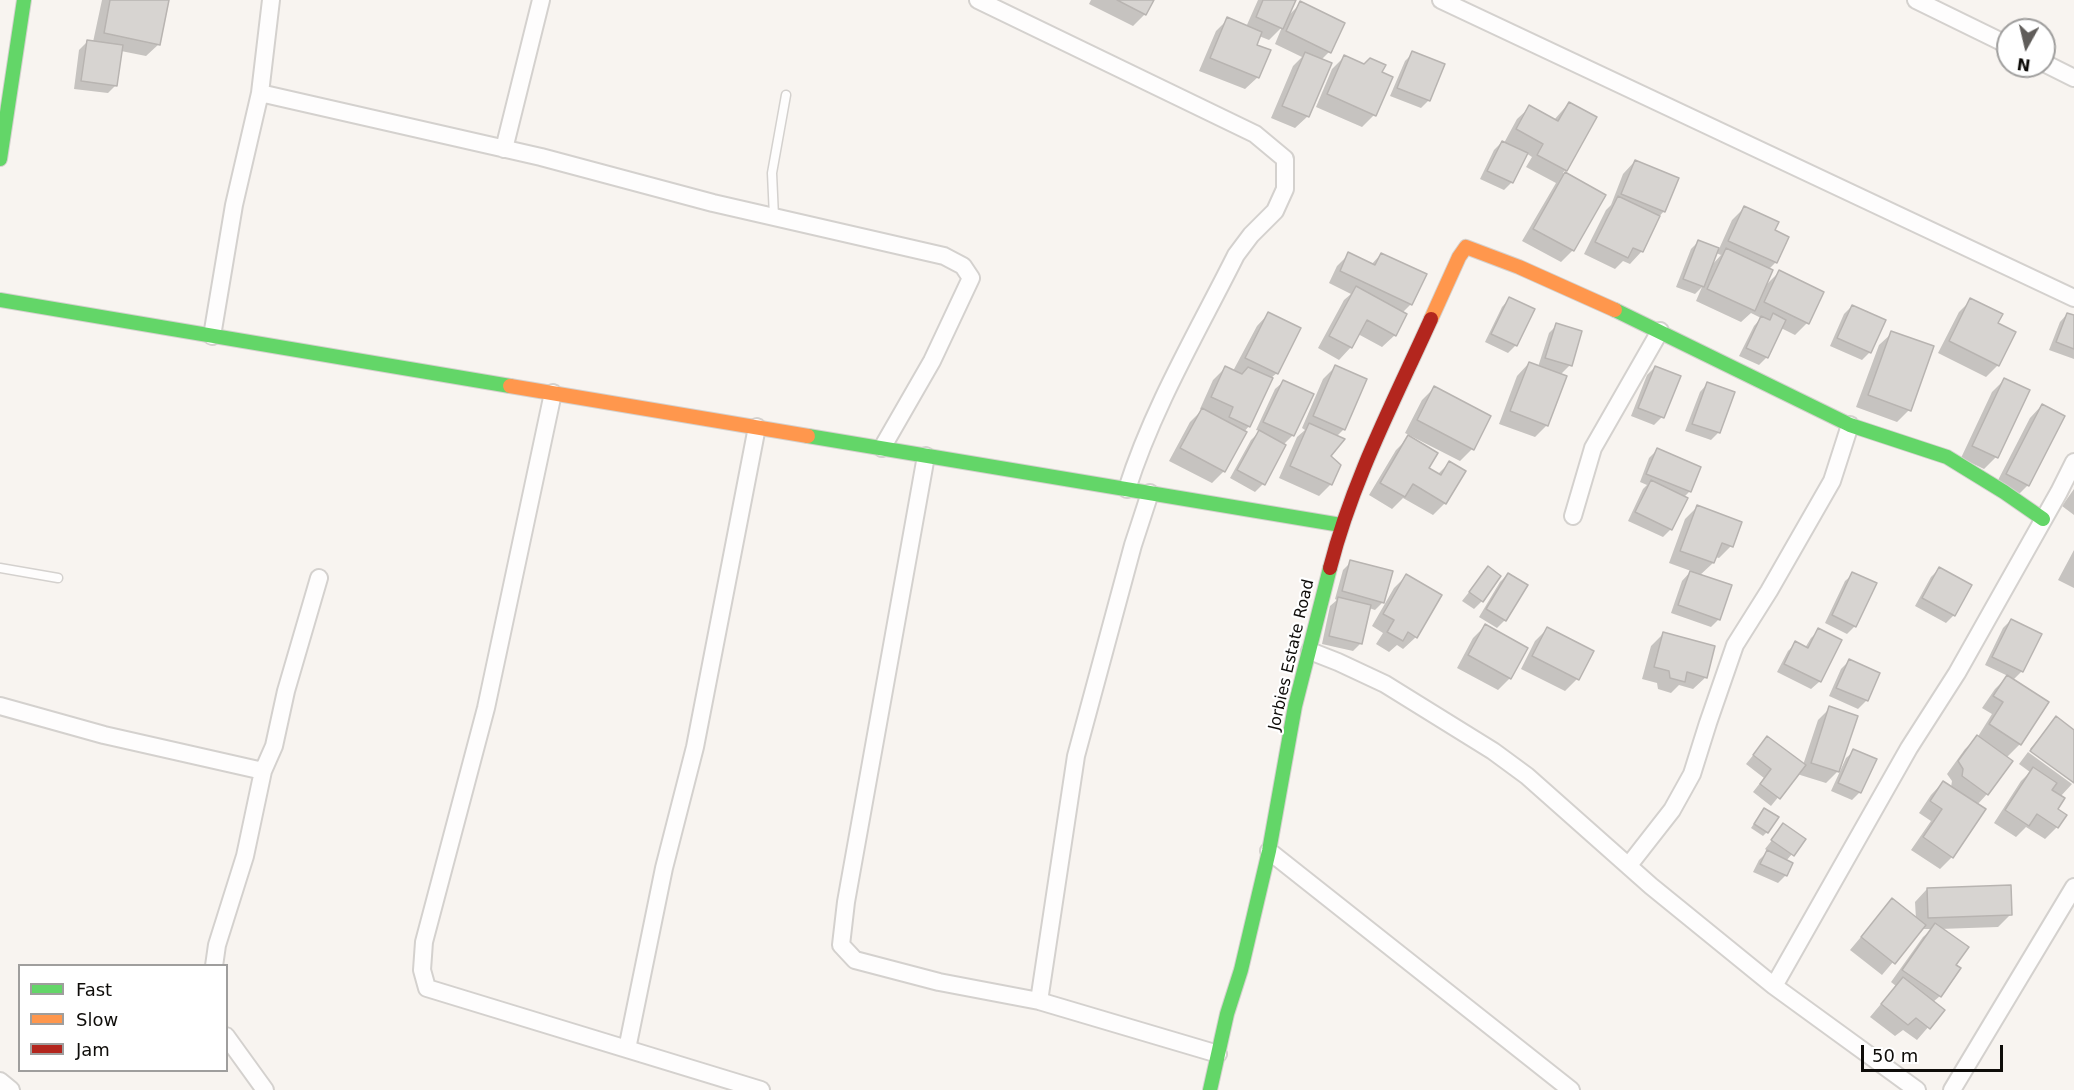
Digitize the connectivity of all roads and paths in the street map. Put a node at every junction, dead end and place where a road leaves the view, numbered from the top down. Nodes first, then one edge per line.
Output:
1 (24, 0) edge
2 (271, 0) edge
3 (541, 0) edge
4 (978, 0) edge
5 (1441, 0) edge
6 (1916, 0) edge
7 (1996, 39) edge
8 (2056, 69) edge
9 (2074, 78) edge
10 (260, 93) junction
11 (786, 95) dead end
12 (2, 140) edge
13 (504, 148) junction
14 (0, 159) edge
15 (774, 217) junction
16 (2074, 298) edge
17 (0, 300) edge
18 (1660, 331) junction
19 (212, 336) junction
20 (553, 393) junction
21 (1850, 425) junction
22 (757, 427) junction
23 (882, 448) junction
24 (926, 456) junction
25 (2074, 462) edge
26 (1127, 489) junction
27 (1150, 493) junction
28 (1573, 516) dead end
29 (2043, 519) junction
30 (1341, 525) junction
31 (0, 568) edge
32 (58, 578) dead end
33 (319, 578) dead end
34 (1310, 651) junction
35 (0, 706) edge
36 (263, 771) junction
37 (1269, 852) junction
38 (1629, 865) junction
39 (2074, 887) edge
40 (214, 964) edge
41 (1774, 986) junction
42 (1039, 1001) junction
43 (228, 1039) edge
44 (627, 1049) junction
45 (1218, 1054) junction
46 (0, 1081) edge
47 (11, 1090) edge
48 (265, 1090) edge
49 (761, 1090) edge
50 (1210, 1090) edge
51 (1571, 1090) edge
52 (1917, 1090) edge
53 (1952, 1090) edge

1 - 12 street
2 - 10 street
3 - 13 street
4 - 26 street
5 - 16 street
6 - 7 street
8 - 9 street
10 - 13 street
10 - 19 street
11 - 15 lane
12 - 14 street
13 - 15 street
15 - 23 street
17 - 19 street
18 - 21 street
18 - 28 street
18 - 30 street, Jorbies Estate Road
19 - 20 street
20 - 22 street
20 - 44 street
21 - 29 street
21 - 38 street
22 - 23 street
22 - 44 street
23 - 24 street
24 - 26 street
24 - 42 street
25 - 29 street
26 - 27 street
27 - 30 street
27 - 42 street
29 - 41 street
30 - 34 street, Jorbies Estate Road
31 - 32 lane
33 - 36 street
34 - 37 street, Jorbies Estate Road
34 - 38 street
35 - 36 street
36 - 40 street
37 - 45 street, Jorbies Estate Road
37 - 51 street
38 - 41 street
39 - 53 street
41 - 52 street
42 - 45 street
43 - 48 street
44 - 49 street
45 - 50 street, Jorbies Estate Road
46 - 47 street

